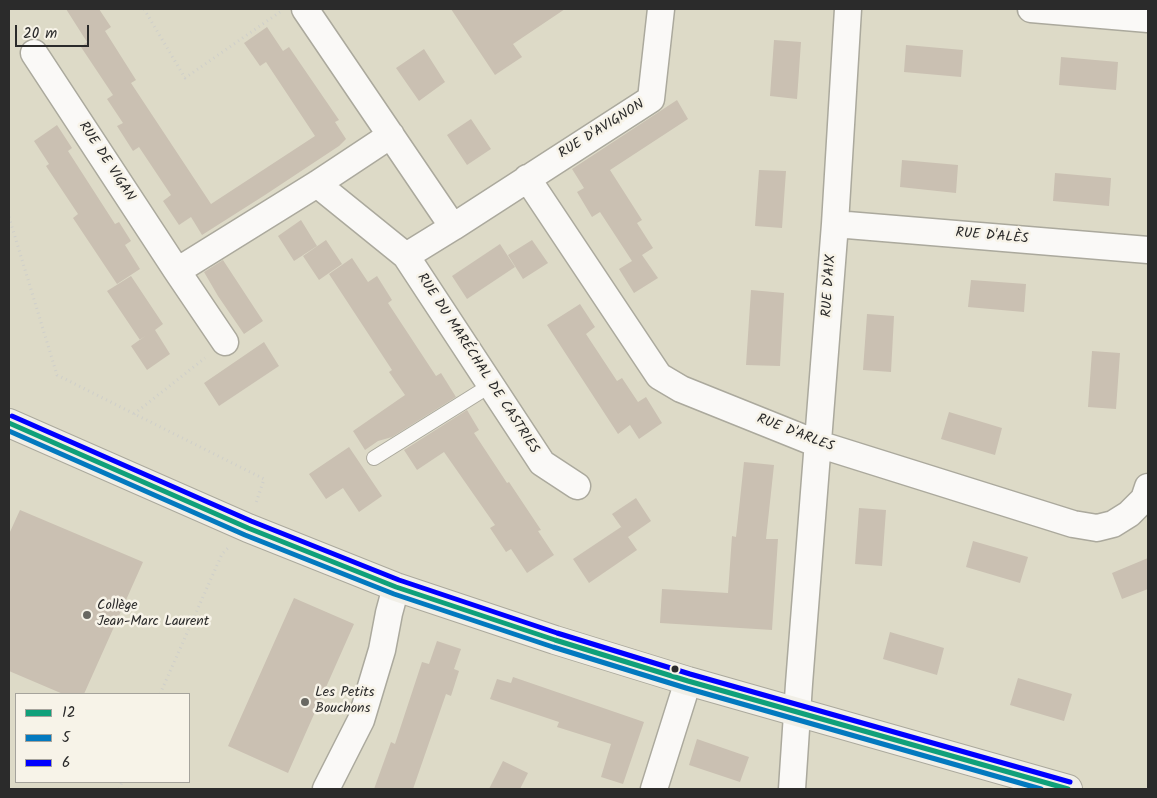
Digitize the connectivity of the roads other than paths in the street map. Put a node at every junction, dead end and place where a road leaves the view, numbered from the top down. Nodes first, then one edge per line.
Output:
1 (305, 9) edge
2 (661, 9) edge
3 (848, 9) edge
4 (1030, 9) edge
5 (1148, 19) edge
6 (34, 53) dead end
7 (391, 135) junction
8 (527, 178) junction
9 (317, 184) junction
10 (835, 224) junction
11 (453, 227) junction
12 (1148, 250) edge
13 (406, 256) junction
14 (177, 271) junction
15 (225, 342) road end
16 (491, 385) junction
17 (9, 423) edge
18 (818, 444) junction
19 (374, 458) dead end
20 (577, 486) dead end
21 (1148, 487) edge
22 (396, 587) junction
23 (688, 681) junction
24 (798, 712) junction
25 (1052, 787) edge
26 (326, 789) edge
27 (654, 789) edge
28 (792, 789) edge

1 - 7 street
2 - 8 street, RUE D'AVIGNON
3 - 10 street, RUE D'AIX
4 - 5 street
6 - 14 street, RUE DE VIGAN
7 - 9 street
7 - 11 street
8 - 11 street
8 - 18 street, RUE D'ARLES
9 - 13 street, RUE DU MARÉCHAL DE CASTRIES
9 - 14 street
10 - 12 street, RUE D'ALÈS
10 - 18 street, RUE D'AIX
11 - 13 street
13 - 16 street, RUE DU MARÉCHAL DE CASTRIES
14 - 15 street, RUE DE VIGAN
16 - 19 lane
16 - 20 street, RUE DU MARÉCHAL DE CASTRIES
17 - 22 street
18 - 21 street, RUE D'ARLES
18 - 24 street, RUE D'AIX
22 - 23 street
22 - 26 street
23 - 24 street
23 - 27 street
24 - 25 street
24 - 28 street, RUE D'AIX

